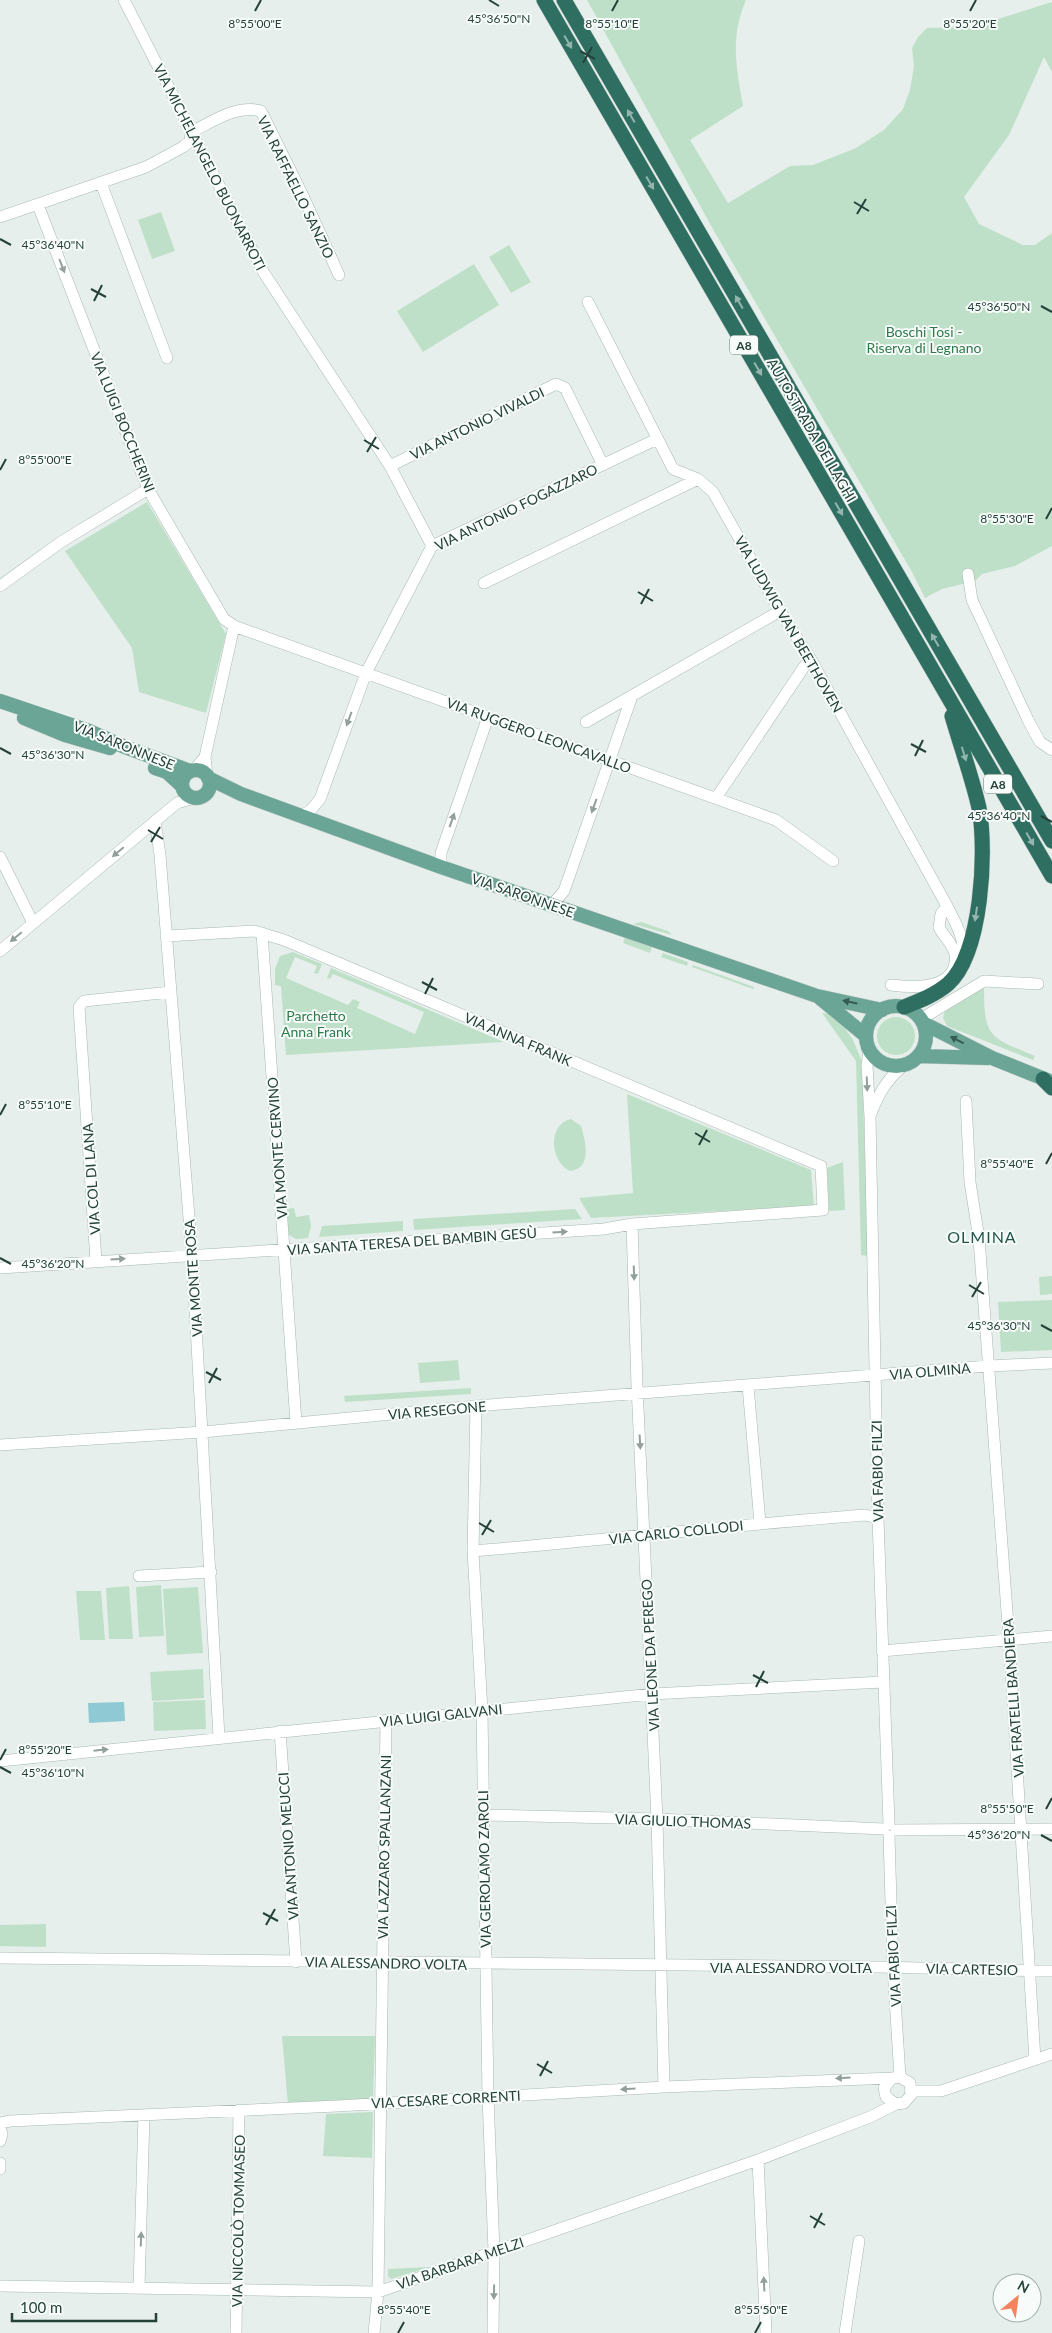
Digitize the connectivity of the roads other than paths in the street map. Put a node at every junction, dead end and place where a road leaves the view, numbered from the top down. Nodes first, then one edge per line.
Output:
1 (124, 0) edge
2 (544, 0) edge
3 (564, 0) edge
4 (192, 132) junction
5 (101, 183) junction
6 (38, 205) junction
7 (0, 217) edge
8 (339, 276) dead end
9 (588, 302) dead end
10 (167, 358) dead end
11 (657, 439) junction
12 (603, 464) junction
13 (390, 466) junction
14 (698, 479) junction
15 (148, 489) junction
16 (432, 546) junction
17 (968, 574) dead end
18 (484, 583) dead end
19 (0, 586) edge
20 (780, 611) junction
21 (234, 626) junction
22 (810, 658) junction
23 (366, 673) junction
24 (944, 691) junction
25 (632, 696) junction
26 (0, 701) edge
27 (0, 710) edge
28 (488, 716) junction
29 (586, 722) dead end
30 (1052, 750) edge
31 (611, 761) junction
32 (201, 777) junction
33 (184, 794) junction
34 (716, 798) junction
35 (300, 816) junction
36 (155, 821) junction
37 (1052, 841) edge
38 (0, 857) edge
39 (833, 862) dead end
40 (442, 867) junction
41 (1052, 876) edge
42 (552, 905) junction
43 (947, 906) junction
44 (32, 923) junction
45 (262, 932) junction
46 (166, 936) junction
47 (0, 951) edge
48 (962, 965) junction
49 (1038, 984) dead end
50 (892, 985) dead end
51 (171, 992) junction
52 (817, 996) junction
53 (904, 1007) junction
54 (882, 1010) junction
55 (922, 1021) junction
56 (866, 1036) junction
57 (869, 1050) junction
58 (919, 1056) junction
59 (992, 1058) junction
60 (902, 1066) junction
61 (1049, 1083) edge
62 (966, 1101) dead end
63 (870, 1117) junction
64 (823, 1210) joint
65 (632, 1224) junction
66 (284, 1249) junction
67 (192, 1255) junction
68 (96, 1261) junction
69 (0, 1268) edge
70 (1050, 1365) edge
71 (989, 1366) junction
72 (875, 1377) junction
73 (748, 1386) junction
74 (638, 1394) junction
75 (476, 1406) junction
76 (296, 1423) junction
77 (203, 1432) junction
78 (0, 1446) edge
79 (878, 1518) junction
80 (760, 1523) junction
81 (645, 1537) junction
82 (473, 1551) junction
83 (211, 1572) junction
84 (139, 1576) dead end
85 (1052, 1636) edge
86 (1009, 1638) junction
87 (882, 1651) junction
88 (883, 1682) junction
89 (652, 1694) junction
90 (482, 1711) junction
91 (386, 1720) junction
92 (280, 1732) junction
93 (219, 1737) junction
94 (0, 1760) edge
95 (483, 1815) junction
96 (658, 1819) junction
97 (1052, 1829) edge
98 (889, 1830) junction
99 (1022, 1830) junction
100 (0, 1958) edge
101 (296, 1962) junction
102 (383, 1963) junction
103 (485, 1964) junction
104 (660, 1966) junction
105 (893, 1967) junction
106 (1029, 1971) junction
107 (1052, 1971) edge
108 (1052, 2054) edge
109 (1035, 2060) junction
110 (896, 2077) junction
111 (664, 2087) junction
112 (912, 2091) junction
113 (884, 2092) junction
114 (488, 2097) junction
115 (379, 2103) junction
116 (896, 2104) junction
117 (239, 2110) junction
118 (144, 2115) junction
119 (870, 2117) junction
120 (0, 2123) edge
121 (0, 2128) edge
122 (0, 2141) edge
123 (758, 2160) junction
124 (0, 2163) edge
125 (0, 2169) edge
126 (859, 2241) dead end
127 (494, 2251) junction
128 (0, 2286) edge
129 (139, 2288) junction
130 (237, 2290) junction
131 (378, 2292) junction
132 (236, 2333) edge
133 (374, 2333) edge
134 (493, 2333) edge
135 (766, 2333) edge
136 (845, 2333) edge

1 - 4 street, VIA MICHELANGELO BUONARROTI
2 -> 24 highway, AUTOSTRADA DEI LAGHI / A8
37 -> 3 highway, AUTOSTRADA DEI LAGHI / A8
4 - 5 street
4 - 8 street, VIA RAFFAELLO SANZIO
4 - 13 street, VIA MICHELANGELO BUONARROTI
5 - 6 street
5 - 10 street
6 - 7 street
6 -> 15 street, VIA LUIGI BOCCHERINI
9 - 11 street, VIA LUDWIG VAN BEETHOVEN
11 - 12 street, VIA ANTONIO FOGAZZARO
11 - 14 street, VIA LUDWIG VAN BEETHOVEN
12 - 13 street, VIA ANTONIO VIVALDI
12 - 16 street, VIA ANTONIO FOGAZZARO
13 - 16 street, VIA MICHELANGELO BUONARROTI
14 - 18 street
14 - 20 street, VIA LUDWIG VAN BEETHOVEN
15 - 19 street
15 - 21 street, VIA LUIGI BOCCHERINI
16 - 23 street, VIA ANTONIO FOGAZZARO
17 - 30 street
20 - 22 street, VIA LUDWIG VAN BEETHOVEN
20 - 25 street
21 - 23 street, VIA RUGGERO LEONCAVALLO
21 - 32 street
22 - 34 street
22 - 43 street, VIA LUDWIG VAN BEETHOVEN
23 - 28 street, VIA RUGGERO LEONCAVALLO
23 -> 35 street, VIA ANTONIO FOGAZZARO
24 -> 41 highway, AUTOSTRADA DEI LAGHI / A8
24 -> 48 highway
25 - 29 street
25 - 31 street
26 - 32 main road, VIA SARONNESE
27 - 33 main road, VIA SARONNESE
28 - 31 street, VIA RUGGERO LEONCAVALLO
40 -> 28 street
31 - 34 street, VIA RUGGERO LEONCAVALLO
31 -> 42 street
32 - 33 main road, VIA SARONNESE
32 - 33 main road
32 - 35 main road, VIA SARONNESE
33 - 36 street
34 - 39 street, VIA RUGGERO LEONCAVALLO
35 - 40 main road, VIA SARONNESE
36 -> 44 street
36 - 46 street, VIA MONTE ROSA
38 - 44 street
40 - 42 main road, VIA SARONNESE
42 - 52 main road, VIA SARONNESE
43 - 48 street, VIA LUDWIG VAN BEETHOVEN
43 - 50 street
44 -> 47 street
45 - 46 street, VIA ANNA FRANK
45 - 64 street, VIA ANNA FRANK
45 - 66 street, VIA MONTE CERVINO
46 - 51 street, VIA MONTE ROSA
48 - 53 highway
49 - 55 street
51 - 67 street, VIA MONTE ROSA
51 - 68 street, VIA COL DI LANA
54 -> 52 main road, VIA SARONNESE
52 - 56 main road, VIA SARONNESE
53 - 54 main road, VIA SARONNESE
53 - 55 main road
54 - 56 main road
55 - 58 main road
59 -> 55 main road
56 - 57 main road
57 - 60 main road
57 -> 63 street, VIA FABIO FILZI
58 - 59 main road
58 - 60 main road
59 - 61 main road
60 - 63 street, VIA FABIO FILZI
62 - 71 street, VIA OLMINA
63 - 72 street, VIA FABIO FILZI
64 - 65 street, VIA SANTA TERESA DEL BAMBIN GESÙ
66 -> 65 street, VIA SANTA TERESA DEL BAMBIN GESÙ
65 -> 74 street, VIA LEONE DA PEREGO
66 - 67 street, VIA SANTA TERESA DEL BAMBIN GESÙ
66 - 76 street, VIA MONTE CERVINO
68 -> 67 street, VIA SANTA TERESA DEL BAMBIN GESÙ
67 - 77 street, VIA MONTE ROSA
68 - 69 street, VIA SANTA TERESA DEL BAMBIN GESÙ
70 - 71 street
71 - 72 street, VIA OLMINA
71 - 86 street, VIA FRATELLI BANDIERA
72 - 73 street, VIA RESEGONE
72 - 79 street, VIA FABIO FILZI
73 - 74 street, VIA RESEGONE
73 - 80 street
74 - 75 street, VIA RESEGONE
74 -> 81 street, VIA LEONE DA PEREGO
75 - 76 street, VIA RESEGONE
75 - 82 street, VIA GEROLAMO ZAROLI
76 - 77 street, VIA RESEGONE
77 - 78 street, VIA RESEGONE
77 - 83 street, VIA MONTE ROSA
79 - 80 street, VIA CARLO COLLODI
79 - 87 street, VIA FABIO FILZI
80 - 81 street, VIA CARLO COLLODI
81 - 82 street, VIA CARLO COLLODI
81 - 89 street, VIA LEONE DA PEREGO
82 - 90 street, VIA GEROLAMO ZAROLI
83 - 84 street
83 - 93 street, VIA MONTE ROSA
85 - 86 street
86 - 87 street
86 - 99 street, VIA FRATELLI BANDIERA
87 - 88 street, VIA FABIO FILZI
88 - 89 street, VIA LUIGI GALVANI
88 - 98 street, VIA FABIO FILZI
89 - 90 street, VIA LUIGI GALVANI
89 - 96 street, VIA LEONE DA PEREGO
90 - 91 street, VIA LUIGI GALVANI
90 - 95 street, VIA GEROLAMO ZAROLI
91 - 92 street, VIA LUIGI GALVANI
91 - 102 street, VIA LAZZARO SPALLANZANI
92 - 93 street, VIA LUIGI GALVANI
92 - 101 street, VIA ANTONIO MEUCCI
94 -> 93 street, VIA LUIGI GALVANI
95 - 96 street, VIA GIULIO THOMAS
95 - 103 street, VIA GEROLAMO ZAROLI
96 - 98 street, VIA GIULIO THOMAS
96 - 104 street, VIA LEONE DA PEREGO
97 - 99 street, VIA GIULIO THOMAS
98 - 99 street, VIA GIULIO THOMAS
98 - 105 street, VIA FABIO FILZI
99 - 106 street, VIA FRATELLI BANDIERA
100 - 101 street, VIA ALESSANDRO VOLTA
101 - 102 street, VIA ALESSANDRO VOLTA
102 - 103 street, VIA ALESSANDRO VOLTA
102 - 115 street, VIA LAZZARO SPALLANZANI
103 - 104 street, VIA ALESSANDRO VOLTA
103 - 114 street, VIA GEROLAMO ZAROLI
104 - 105 street, VIA ALESSANDRO VOLTA
104 - 111 street, VIA LEONE DA PEREGO
105 - 106 street, VIA CARTESIO
105 - 110 street, VIA FABIO FILZI
106 - 107 street, VIA CARTESIO
106 - 109 street, VIA FRATELLI BANDIERA
108 - 109 street
109 - 112 street
110 -> 111 street, VIA CESARE CORRENTI
110 - 112 street
110 - 113 street
111 -> 114 street, VIA CESARE CORRENTI
112 - 116 street, VIA BARBARA MELZI
113 - 116 street
113 - 119 street
114 - 115 street, VIA CESARE CORRENTI
114 - 127 street, VIA GEROLAMO ZAROLI
115 - 117 street, VIA CESARE CORRENTI
115 - 131 street, VIA LAZZARO SPALLANZANI
116 - 119 street, VIA BARBARA MELZI
117 - 118 street, VIA CESARE CORRENTI
117 - 130 street, VIA NICCOLÒ TOMMASEO
118 - 120 street, VIA CESARE CORRENTI
129 -> 118 street
119 - 123 street, VIA BARBARA MELZI
121 - 122 street
123 - 127 street, VIA BARBARA MELZI
135 -> 123 street
124 - 125 street
126 - 136 street
127 - 131 street, VIA BARBARA MELZI
127 -> 134 street, VIA GEROLAMO ZAROLI
128 - 129 street, VIA BARBARA MELZI
129 - 130 street, VIA BARBARA MELZI
130 - 131 street, VIA BARBARA MELZI
130 - 132 street, VIA NICCOLÒ TOMMASEO
131 - 133 street, VIA LAZZARO SPALLANZANI

